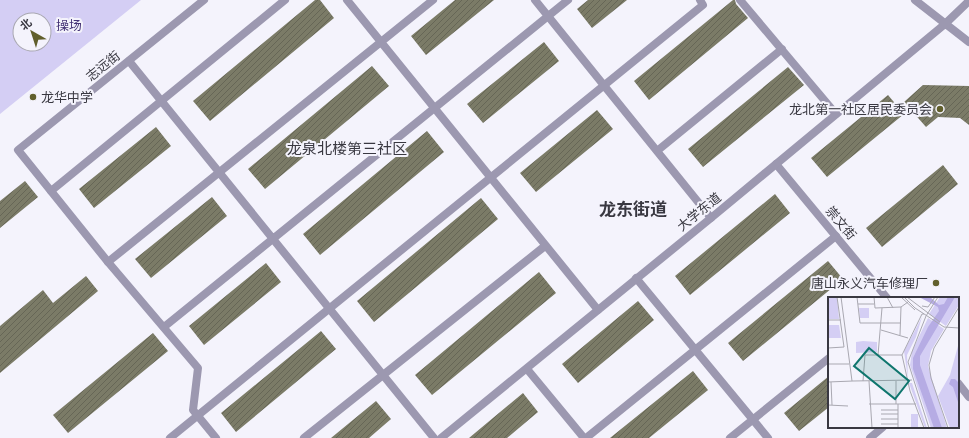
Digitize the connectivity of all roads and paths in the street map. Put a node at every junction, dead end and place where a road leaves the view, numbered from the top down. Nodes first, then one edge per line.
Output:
1 (204, 0) edge
2 (285, 0) edge
3 (347, 0) edge
4 (434, 0) edge
5 (535, 0) edge
6 (568, 0) edge
7 (700, 0) edge
8 (740, 0) edge
9 (915, 0) edge
10 (969, 1) edge
11 (548, 16) junction
12 (945, 24) junction
13 (381, 42) junction
14 (969, 42) edge
15 (782, 50) junction
16 (129, 61) junction
17 (604, 85) junction
18 (434, 108) junction
19 (836, 114) junction
20 (657, 151) junction
21 (776, 164) junction
22 (219, 172) junction
23 (490, 178) junction
24 (51, 191) junction
25 (711, 218) junction
26 (836, 236) junction
27 (273, 239) junction
28 (545, 246) junction
29 (108, 262) junction
30 (636, 278) junction
31 (886, 297) edge
32 (329, 309) junction
33 (598, 310) junction
34 (164, 327) junction
35 (695, 350) junction
36 (828, 359) edge
37 (527, 369) junction
38 (383, 375) junction
39 (959, 384) edge
40 (969, 397) edge
41 (198, 416) junction
42 (753, 419) junction
43 (882, 428) edge
44 (170, 438) edge
45 (216, 438) edge
46 (304, 438) edge
47 (434, 438) edge
48 (441, 438) edge
49 (585, 438) edge
50 (730, 438) edge
51 (768, 438) edge
52 (870, 438) edge

1 - 16 street, 志远街
2 - 24 street
3 - 13 street
4 - 13 street
5 - 11 street
6 - 11 street
7 - 17 street
8 - 15 street
9 - 12 street
10 - 12 street, 大学东道
11 - 17 street
11 - 18 street
12 - 14 street
12 - 19 street, 大学东道
13 - 18 street
13 - 22 street
15 - 19 street
15 - 20 street
16 - 22 street
16 - 24 street, 志远街
17 - 20 street
17 - 23 street
18 - 23 street
18 - 27 street
19 - 21 street, 大学东道
20 - 25 street
21 - 25 street, 大学东道
21 - 26 street, 崇文街
22 - 27 street
22 - 29 street
23 - 28 street
23 - 32 street
24 - 29 street
25 - 30 street, 大学东道
26 - 31 street, 崇文街
26 - 35 street
27 - 32 street
27 - 34 street
28 - 33 street
28 - 38 street
29 - 34 street
30 - 33 street, 大学东道
30 - 35 street
32 - 38 street
32 - 41 street
33 - 37 street, 大学东道
34 - 41 street
35 - 42 street
35 - 49 street
36 - 42 street
37 - 48 street, 大学东道
37 - 49 street
38 - 46 street
38 - 47 street
39 - 40 street
41 - 44 street
41 - 45 street
42 - 50 street
42 - 51 street
43 - 52 street

